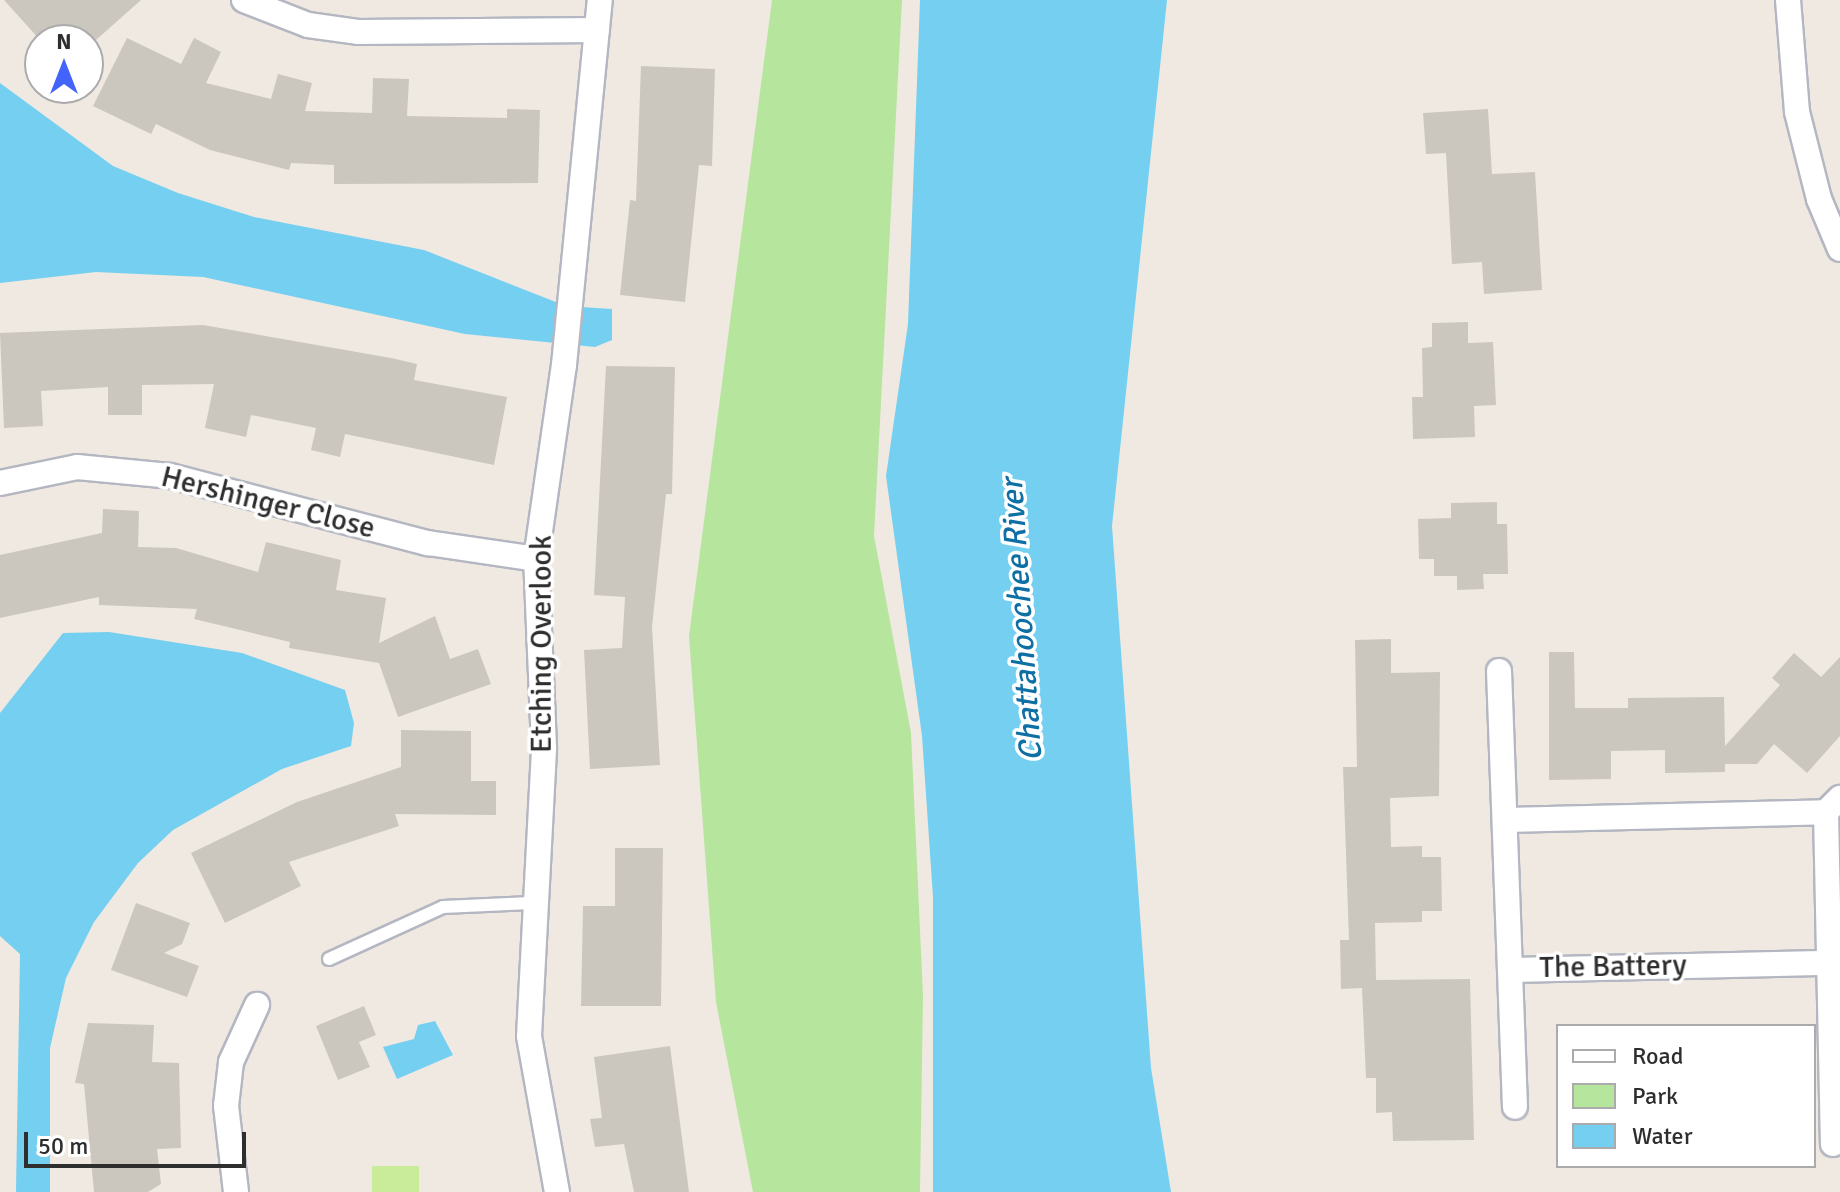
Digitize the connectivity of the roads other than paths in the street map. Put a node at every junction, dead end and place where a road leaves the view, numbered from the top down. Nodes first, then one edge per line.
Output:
1 (244, 0) edge
2 (600, 0) edge
3 (1788, 0) edge
4 (597, 30) junction
5 (1840, 249) edge
6 (0, 483) edge
7 (536, 559) junction
8 (1499, 671) dead end
9 (1833, 805) edge
10 (1506, 820) junction
11 (531, 903) junction
12 (329, 959) dead end
13 (1830, 963) junction
14 (1513, 970) junction
15 (257, 1005) dead end
16 (1515, 1107) dead end
17 (1833, 1144) dead end
18 (236, 1192) edge
19 (557, 1192) edge

1 - 4 street
2 - 4 street, Etching Overlook
3 - 5 street
4 - 7 street, Etching Overlook
6 - 7 street, Hershinger Close
7 - 11 street, Etching Overlook
8 - 10 street, The Battery
9 - 10 street
9 - 13 street
10 - 14 street, The Battery
11 - 12 lane
11 - 19 street, Etching Overlook
13 - 14 street, The Battery
13 - 17 street
14 - 16 street
15 - 18 street

